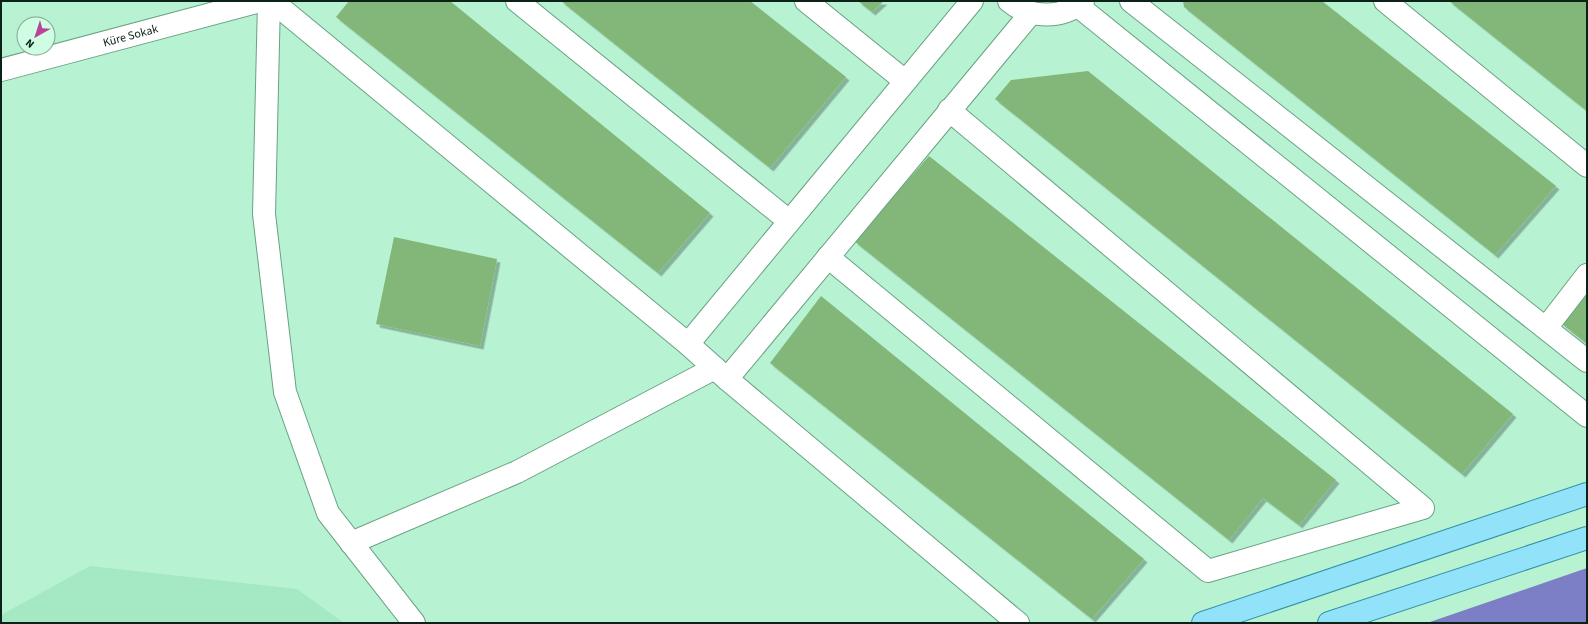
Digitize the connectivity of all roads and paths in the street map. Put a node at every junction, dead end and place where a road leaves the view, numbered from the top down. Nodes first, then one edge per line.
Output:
1 (260, 1) edge
2 (270, 1) edge
3 (517, 1) edge
4 (806, 1) edge
5 (972, 1) edge
6 (1009, 1) edge
7 (1131, 1) edge
8 (1385, 1) edge
9 (1080, 3) edge
10 (1031, 13) junction
11 (1, 70) edge
12 (905, 81) junction
13 (949, 110) junction
14 (1587, 166) edge
15 (789, 222) junction
16 (828, 257) junction
17 (1587, 275) edge
18 (1546, 328) junction
19 (688, 344) junction
20 (1587, 361) edge
21 (721, 373) junction
22 (1587, 416) edge
23 (1587, 494) edge
24 (1587, 538) edge
25 (351, 543) junction
26 (414, 623) edge
27 (1018, 623) edge
28 (1203, 623) edge
29 (1329, 623) edge

1 - 11 street, Küre Sokak
2 - 19 street
2 - 25 street
3 - 15 street
4 - 12 street
5 - 12 street
6 - 10 street
7 - 18 street
8 - 14 street
9 - 10 street
9 - 22 street
10 - 13 street
12 - 15 street
13 - 16 street
13 - 16 street
15 - 19 street
16 - 21 street
17 - 18 street
18 - 20 street
19 - 21 street
21 - 25 street
21 - 27 street
23 - 28 main road
24 - 29 main road
25 - 26 street

